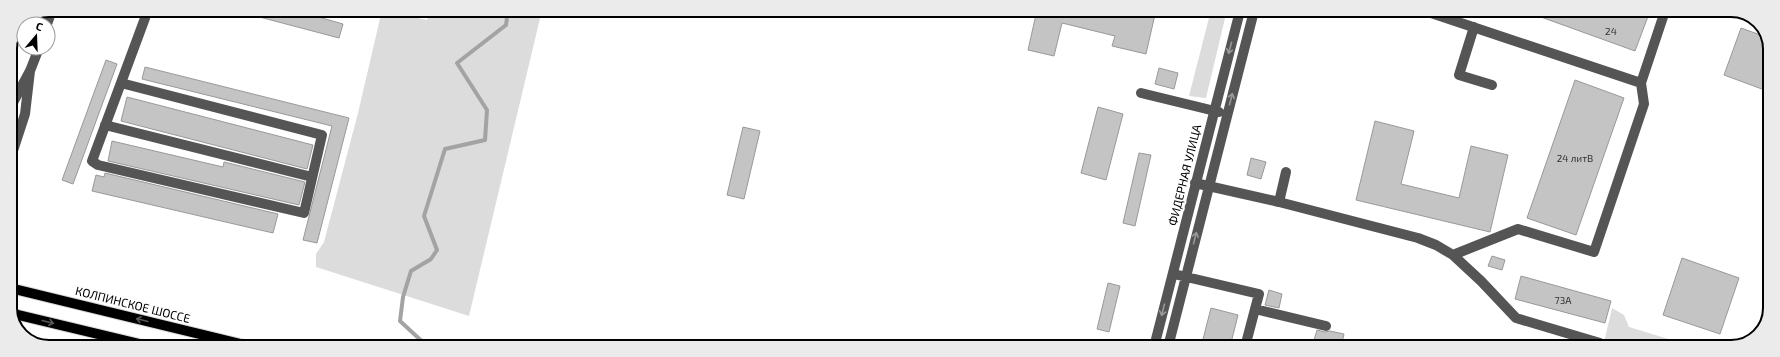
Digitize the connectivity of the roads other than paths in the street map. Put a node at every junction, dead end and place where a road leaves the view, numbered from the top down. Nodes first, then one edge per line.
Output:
1 (145, 17) edge
2 (1238, 17) edge
3 (1252, 17) edge
4 (1443, 17) edge
5 (1663, 17) edge
6 (1474, 27) junction
7 (35, 56) edge
8 (30, 71) junction
9 (121, 83) junction
10 (1641, 83) junction
11 (1492, 86) dead end
12 (17, 89) edge
13 (1141, 93) dead end
14 (1214, 111) junction
15 (1227, 114) junction
16 (105, 126) junction
17 (17, 139) edge
18 (1286, 172) dead end
19 (312, 177) junction
20 (1195, 183) junction
21 (1208, 186) junction
22 (1279, 202) junction
23 (1453, 255) junction
24 (1173, 273) junction
25 (1185, 276) junction
26 (17, 290) edge
27 (1255, 309) junction
28 (18, 315) edge
29 (1326, 326) dead end
30 (123, 340) edge
31 (224, 340) edge
32 (1156, 340) edge
33 (1170, 340) edge
34 (1247, 340) edge
35 (1590, 340) edge

1 - 9 street
2 -> 14 street, ФИДЕРНАЯ УЛИЦА
15 -> 3 street
4 - 6 street
5 - 10 street
6 - 10 street
6 - 11 street
7 - 8 street
8 - 12 street
8 - 17 street
9 - 16 street
9 - 19 street
10 - 23 street
13 - 14 street
14 - 15 street
14 - 20 street, ФИДЕРНАЯ УЛИЦА
15 - 21 street
16 - 19 street
16 - 19 street
18 - 22 street
20 - 21 street
20 - 24 street, ФИДЕРНАЯ УЛИЦА
21 - 22 street
25 -> 21 street
22 - 23 street
23 - 35 street
24 - 25 street
24 -> 32 street, ФИДЕРНАЯ УЛИЦА
25 - 27 street
25 - 33 street
31 -> 26 main road, КОЛПИНСКОЕ ШОССЕ
27 - 29 street
27 - 34 street
28 -> 30 main road

